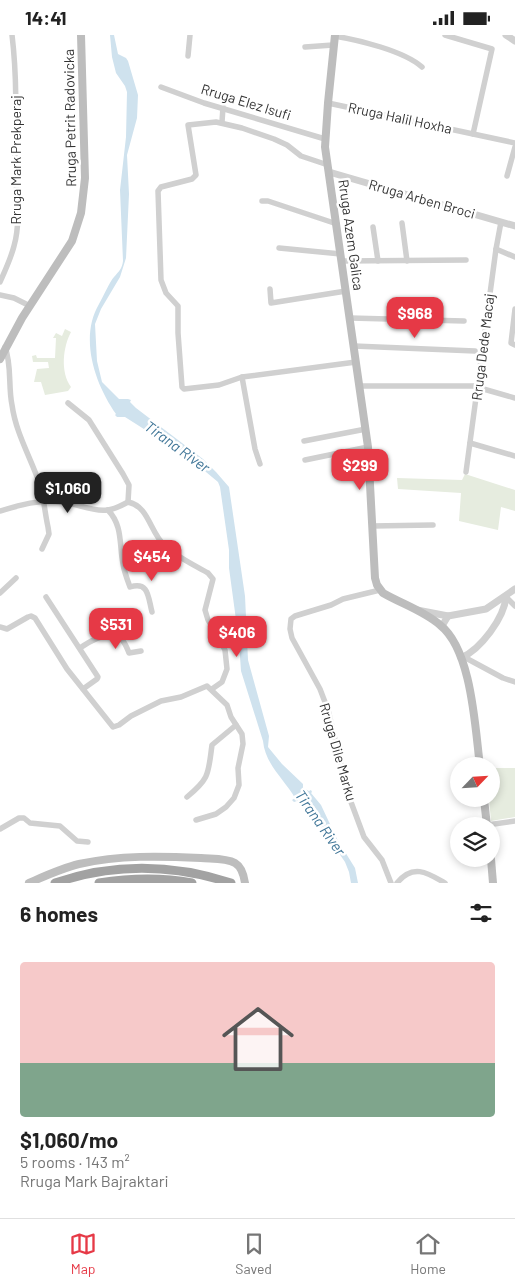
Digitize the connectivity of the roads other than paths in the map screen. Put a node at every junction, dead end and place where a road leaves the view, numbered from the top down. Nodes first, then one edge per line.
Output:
1 (12, 35) edge
2 (81, 35) edge
3 (190, 35) edge
4 (334, 35) edge
5 (444, 35) edge
6 (506, 35) edge
7 (515, 41) edge
8 (333, 45) junction
9 (306, 47) dead end
10 (188, 56) dead end
11 (422, 67) dead end
12 (161, 87) dead end
13 (328, 103) junction
14 (223, 107) junction
15 (222, 122) junction
16 (473, 134) junction
17 (325, 139) junction
18 (515, 143) edge
19 (515, 147) edge
20 (329, 168) junction
21 (507, 175) dead end
22 (262, 201) dead end
23 (501, 222) junction
24 (402, 223) dead end
25 (337, 224) junction
26 (374, 227) dead end
27 (515, 227) edge
28 (279, 248) dead end
29 (496, 249) junction
30 (515, 257) edge
31 (341, 258) junction
32 (466, 260) dead end
33 (378, 261) junction
34 (407, 261) junction
35 (0, 282) edge
36 (270, 289) dead end
37 (346, 291) junction
38 (0, 295) edge
39 (30, 306) junction
40 (515, 309) edge
41 (350, 318) junction
42 (464, 321) dead end
43 (515, 345) edge
44 (354, 346) junction
45 (5, 347) junction
46 (475, 351) dead end
47 (0, 359) edge
48 (356, 362) junction
49 (242, 377) junction
50 (360, 386) junction
51 (478, 387) junction
52 (515, 398) edge
53 (68, 403) dead end
54 (366, 429) junction
55 (304, 441) dead end
56 (470, 443) junction
57 (368, 447) junction
58 (515, 456) edge
59 (304, 460) dead end
60 (260, 464) dead end
61 (466, 472) dead end
62 (42, 501) junction
63 (128, 502) junction
64 (108, 510) junction
65 (0, 511) edge
66 (433, 525) dead end
67 (372, 526) junction
68 (42, 549) dead end
69 (16, 578) dead end
70 (515, 589) edge
71 (380, 590) junction
72 (0, 593) edge
73 (46, 597) dead end
74 (506, 597) junction
75 (515, 606) edge
76 (416, 610) junction
77 (152, 612) dead end
78 (448, 616) junction
79 (442, 626) junction
80 (0, 627) edge
81 (80, 648) junction
82 (141, 651) dead end
83 (462, 657) junction
84 (515, 682) edge
85 (83, 689) junction
86 (212, 689) junction
87 (236, 725) junction
88 (479, 757) edge
89 (186, 797) dead end
90 (196, 820) dead end
91 (515, 821) edge
92 (500, 823) edge
93 (0, 829) edge
94 (88, 842) dead end
95 (492, 867) edge
96 (29, 883) edge
97 (55, 883) edge
98 (99, 883) edge
99 (192, 883) edge
100 (231, 883) edge
101 (245, 883) edge
102 (391, 883) edge
103 (397, 883) edge
104 (445, 883) edge
105 (493, 883) edge

1 - 35 street, Rruga Mark Prekperaj
2 - 39 main road, Rruga Petrit Radovicka
3 - 10 street
4 - 8 main road
4 - 11 street
5 - 16 street
6 - 7 street
8 - 9 street
8 - 13 main road
12 - 14 street, Rruga Elez Isufi
13 - 16 street, Rruga Halil Hoxha
13 - 17 main road
14 - 15 street
14 - 17 street, Rruga Elez Isufi
15 - 20 street
15 - 49 street
16 - 18 street, Rruga Halil Hoxha
17 - 20 main road
19 - 21 street
20 - 23 street, Rruga Arben Broci
20 - 25 main road, Rruga Azem Galica
22 - 25 street
23 - 27 street, Rruga Arben Broci
23 - 29 street, Rruga Dede Macaj
24 - 34 street
25 - 31 main road, Rruga Azem Galica
26 - 33 street
28 - 31 street
29 - 30 street
29 - 51 street, Rruga Dede Macaj
31 - 33 street
31 - 37 main road, Rruga Azem Galica
32 - 34 street
33 - 34 street
36 - 37 street
37 - 41 main road, Rruga Azem Galica
38 - 39 street
39 - 45 main road, Rruga Petrit Radovicka
40 - 43 street
41 - 42 street
41 - 44 main road, Rruga Azem Galica
44 - 46 street
44 - 48 main road, Rruga Azem Galica
45 - 47 main road, Rruga Petrit Radovicka
45 - 62 street
48 - 49 street
48 - 50 main road, Rruga Azem Galica
49 - 60 street
50 - 51 street
50 - 54 main road, Rruga Azem Galica
51 - 52 street
51 - 56 street, Rruga Dede Macaj
53 - 63 street
54 - 55 street
54 - 57 main road, Rruga Azem Galica
56 - 58 street
56 - 61 street, Rruga Dede Macaj
57 - 59 street
57 - 67 main road, Rruga Azem Galica
62 - 64 street
62 - 65 street
62 - 68 street
63 - 64 street
63 - 86 street
64 - 77 street
66 - 67 street
67 - 71 main road, Rruga Azem Galica
69 - 72 street
70 - 74 street
71 - 76 main road
71 - 102 street, Rruga Dile Marku
73 - 81 street
74 - 75 street
74 - 78 street
74 - 83 street
76 - 78 street
76 - 79 main road
78 - 79 street
79 - 83 main road
80 - 85 street
81 - 82 street
81 - 85 street
83 - 84 street
83 - 88 main road
85 - 86 street
86 - 87 street
87 - 89 street
87 - 90 street
91 - 92 street
93 - 94 street
95 - 105 main road
96 - 101 main road
97 - 100 highway
98 - 99 highway
103 - 104 street

